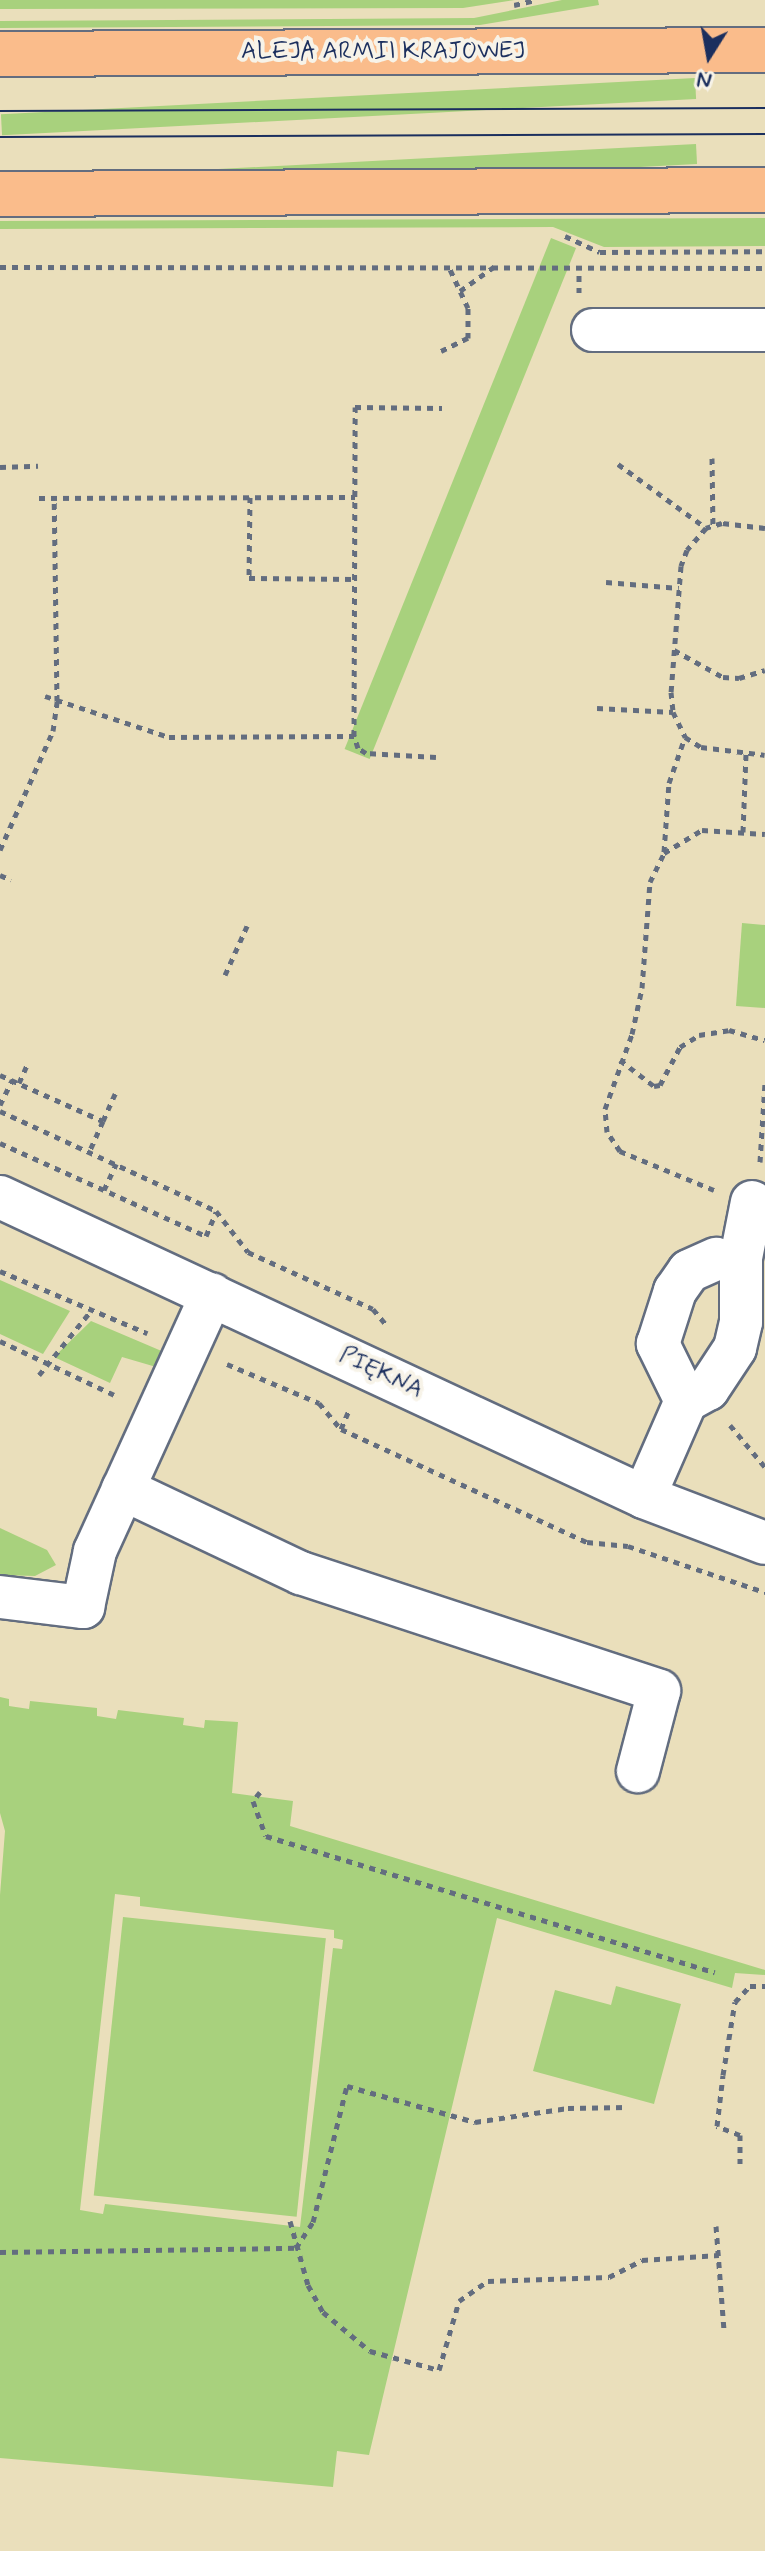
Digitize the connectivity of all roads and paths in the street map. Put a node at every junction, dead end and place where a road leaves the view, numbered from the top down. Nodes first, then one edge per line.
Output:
1 (765, 50) edge
2 (0, 54) edge
3 (765, 190) edge
4 (0, 194) edge
5 (765, 251) edge
6 (611, 252) dead end
7 (448, 264) junction
8 (496, 265) junction
9 (0, 267) edge
10 (765, 268) edge
11 (460, 291) junction
12 (593, 330) dead end
13 (765, 330) edge
14 (441, 351) dead end
15 (442, 408) dead end
16 (712, 458) dead end
17 (618, 464) dead end
18 (38, 466) dead end
19 (0, 467) edge
20 (250, 497) junction
21 (355, 497) junction
22 (39, 498) dead end
23 (54, 498) junction
24 (710, 527) junction
25 (765, 528) edge
26 (355, 579) junction
27 (606, 582) dead end
28 (679, 588) junction
29 (674, 650) junction
30 (765, 670) edge
31 (45, 696) dead end
32 (57, 701) junction
33 (597, 708) dead end
34 (673, 712) junction
35 (354, 736) junction
36 (685, 737) junction
37 (746, 753) junction
38 (765, 755) edge
39 (436, 757) dead end
40 (743, 832) junction
41 (765, 834) edge
42 (0, 850) edge
43 (664, 853) junction
44 (0, 875) edge
45 (11, 880) dead end
46 (247, 926) dead end
47 (225, 975) dead end
48 (765, 1040) edge
49 (620, 1060) junction
50 (27, 1065) dead end
51 (0, 1075) edge
52 (12, 1080) junction
53 (765, 1082) edge
54 (19, 1083) junction
55 (115, 1094) dead end
56 (0, 1108) edge
57 (103, 1121) junction
58 (0, 1143) edge
59 (89, 1152) junction
60 (116, 1164) junction
61 (104, 1190) junction
62 (0, 1197) edge
63 (752, 1202) junction
64 (216, 1211) junction
65 (716, 1259) dead end
66 (0, 1271) edge
67 (301, 1276) dead end
68 (212, 1294) junction
69 (90, 1312) junction
70 (0, 1341) edge
71 (190, 1349) junction
72 (45, 1363) junction
73 (39, 1375) dead end
74 (114, 1395) dead end
75 (686, 1401) junction
76 (727, 1421) dead end
77 (765, 1467) edge
78 (123, 1489) junction
79 (644, 1497) junction
80 (765, 1543) edge
81 (765, 1592) edge
82 (0, 1597) edge
83 (638, 1771) dead end
84 (260, 1792) dead end
85 (715, 1972) dead end
86 (765, 1986) edge
87 (628, 2107) dead end
88 (740, 2164) dead end
89 (290, 2221) dead end
90 (716, 2226) dead end
91 (296, 2248) junction
92 (0, 2252) edge
93 (719, 2255) junction
94 (724, 2329) dead end

1 - 2 main road, ALEJA ARMII KRAJOWEJ
3 - 4 main road
5 - 6 path
7 - 8 path
7 - 9 path
7 - 11 path
8 - 10 path
8 - 11 path
11 - 14 path
12 - 13 street
15 - 21 path
16 - 24 path
17 - 24 path
18 - 19 path
20 - 21 path
20 - 23 path
20 - 26 path
21 - 26 path
22 - 23 path
23 - 32 path
24 - 25 path
24 - 28 path
26 - 35 path
27 - 28 path
28 - 29 path
29 - 30 path
29 - 34 path
31 - 32 path
32 - 35 path
32 - 42 path
33 - 34 path
34 - 36 path
35 - 39 path
36 - 37 path
36 - 43 path
37 - 38 path
37 - 40 path
40 - 41 path
40 - 43 path
43 - 49 path
44 - 45 path
46 - 47 path
48 - 49 path
49 - 63 path
50 - 54 path
51 - 52 path
52 - 54 path
52 - 56 path
53 - 63 path
54 - 57 path
55 - 57 path
56 - 59 path
57 - 59 path
58 - 61 path
59 - 60 path
60 - 61 path
60 - 64 path
61 - 64 path
62 - 68 street, PIĘKNA
63 - 75 street
64 - 67 path
65 - 75 street
66 - 69 path
68 - 71 street
68 - 79 street, PIĘKNA
69 - 71 path
69 - 72 path
70 - 72 path
71 - 78 street
71 - 81 path
72 - 73 path
72 - 74 path
75 - 79 street
76 - 77 path
78 - 82 street
78 - 83 street
79 - 80 street, PIĘKNA
84 - 85 path
86 - 88 path
87 - 91 path
89 - 91 path
90 - 93 path
91 - 92 path
91 - 93 path
93 - 94 path

